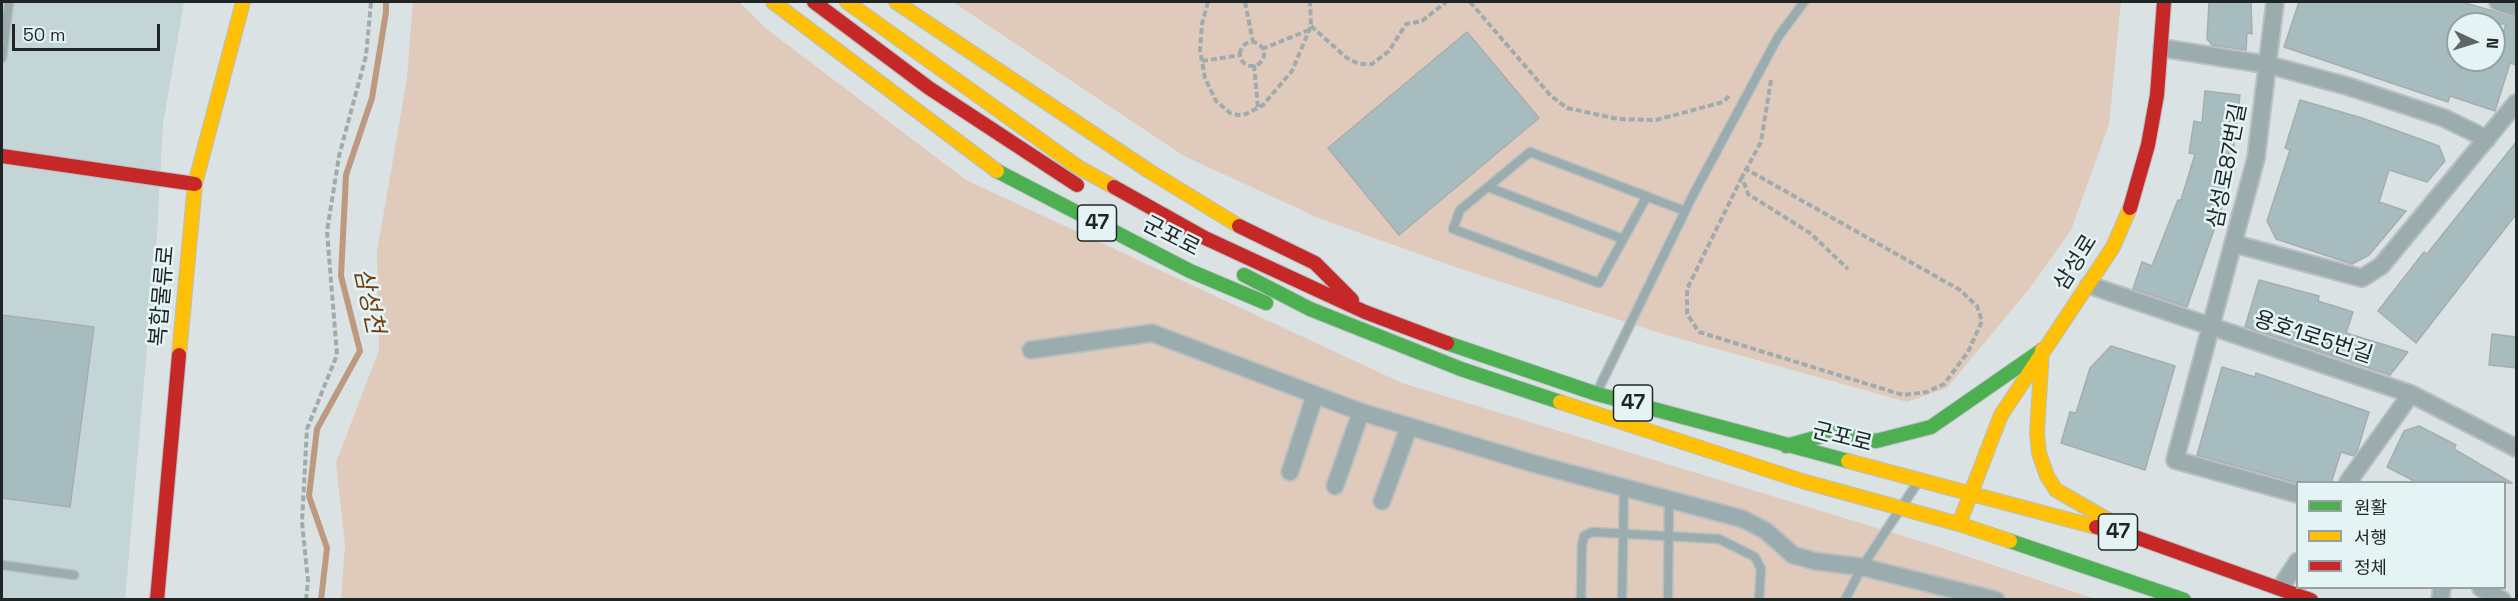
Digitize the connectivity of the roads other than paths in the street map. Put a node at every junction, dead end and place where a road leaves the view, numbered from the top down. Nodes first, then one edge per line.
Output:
1 (9, 2) edge
2 (243, 2) edge
3 (773, 2) edge
4 (814, 2) edge
5 (847, 2) edge
6 (896, 2) edge
7 (1804, 2) edge
8 (2164, 2) edge
9 (2275, 2) edge
10 (2498, 2) edge
11 (2517, 8) edge
12 (2162, 48) junction
13 (2, 58) edge
14 (2269, 65) junction
15 (2517, 103) edge
16 (2487, 139) junction
17 (2, 156) edge
18 (195, 184) junction
19 (1488, 187) junction
20 (1087, 190) dead end
21 (1647, 196) junction
22 (1685, 211) junction
23 (1623, 239) junction
24 (2235, 244) junction
25 (1228, 267) dead end
26 (2090, 285) junction
27 (1365, 312) junction
28 (2209, 328) junction
29 (1031, 350) dead end
30 (2042, 350) junction
31 (1461, 369) junction
32 (1597, 394) junction
33 (2410, 394) junction
34 (1315, 396) junction
35 (1361, 412) junction
36 (1409, 427) junction
37 (1644, 431) junction
38 (1756, 437) junction
39 (1786, 446) junction
40 (2517, 448) edge
41 (1290, 472) dead end
42 (1920, 480) junction
43 (2349, 481) edge
44 (1623, 485) junction
45 (1335, 486) dead end
46 (1970, 492) junction
47 (2296, 493) edge
48 (1669, 497) junction
49 (1382, 501) dead end
50 (1903, 509) junction
51 (1959, 524) junction
52 (1624, 533) junction
53 (1669, 535) junction
54 (2138, 538) junction
55 (2296, 564) edge
56 (2, 565) edge
57 (1862, 567) junction
58 (75, 575) dead end
59 (2281, 587) junction
60 (2483, 589) edge
61 (157, 600) edge
62 (1581, 600) edge
63 (1622, 600) edge
64 (1668, 600) edge
65 (1759, 600) edge
66 (1845, 600) edge
67 (1996, 600) edge
68 (2184, 600) edge
69 (2311, 600) edge
70 (2502, 600) edge

1 - 13 lane
2 - 18 main road, 복합물류로
3 - 31 main road, 군포로 / 47
4 - 20 main road, 47
5 - 27 main road, 군포로 / 47
6 - 27 main road, 군포로 / 47
7 - 22 lane
8 - 12 main road, 삼성로
9 - 14 street, 삼성로87번길
10 - 11 street
12 - 14 street
12 - 26 main road, 삼성로
14 - 16 street
14 - 24 street, 삼성로87번길
15 - 16 street, 삼성로87번길
16 - 24 street, 삼성로87번길
17 - 18 main road
18 - 61 main road, 복합물류로
19 - 21 lane
19 - 23 lane
19 - 23 lane
21 - 22 lane
21 - 23 lane
22 - 32 lane
24 - 28 street
25 - 31 main road, 군포로 / 47
26 - 28 street, 용호1로5번길
26 - 30 main road, 삼성로
27 - 32 main road, 군포로 / 47
28 - 33 street, 용호1로5번길
28 - 47 street
29 - 34 street
30 - 39 main road
30 - 46 main road, 삼성로
30 - 54 main road
31 - 37 main road, 군포로 / 47
32 - 38 main road, 군포로 / 47
33 - 40 street, 용호1로5번길
33 - 43 street
34 - 35 street
34 - 41 street
35 - 36 street
35 - 45 street
36 - 44 street
36 - 49 street
37 - 38 main road
37 - 50 main road, 군포로 / 47
38 - 39 main road, 군포로 / 47
39 - 42 main road, 군포로 / 47
42 - 46 main road, 군포로 / 47
42 - 50 lane
44 - 48 street
44 - 52 lane
46 - 51 main road, 삼성로
46 - 54 main road, 군포로 / 47
48 - 53 lane
48 - 57 street
50 - 51 main road, 군포로 / 47
50 - 57 lane
51 - 68 main road, 군포로 / 47
52 - 53 lane
52 - 62 lane
52 - 63 lane
53 - 64 lane
53 - 65 lane
54 - 59 main road, 군포로 / 47
55 - 59 street
56 - 58 lane
57 - 66 lane
57 - 67 street
59 - 69 main road, 군포로 / 47
60 - 70 street

